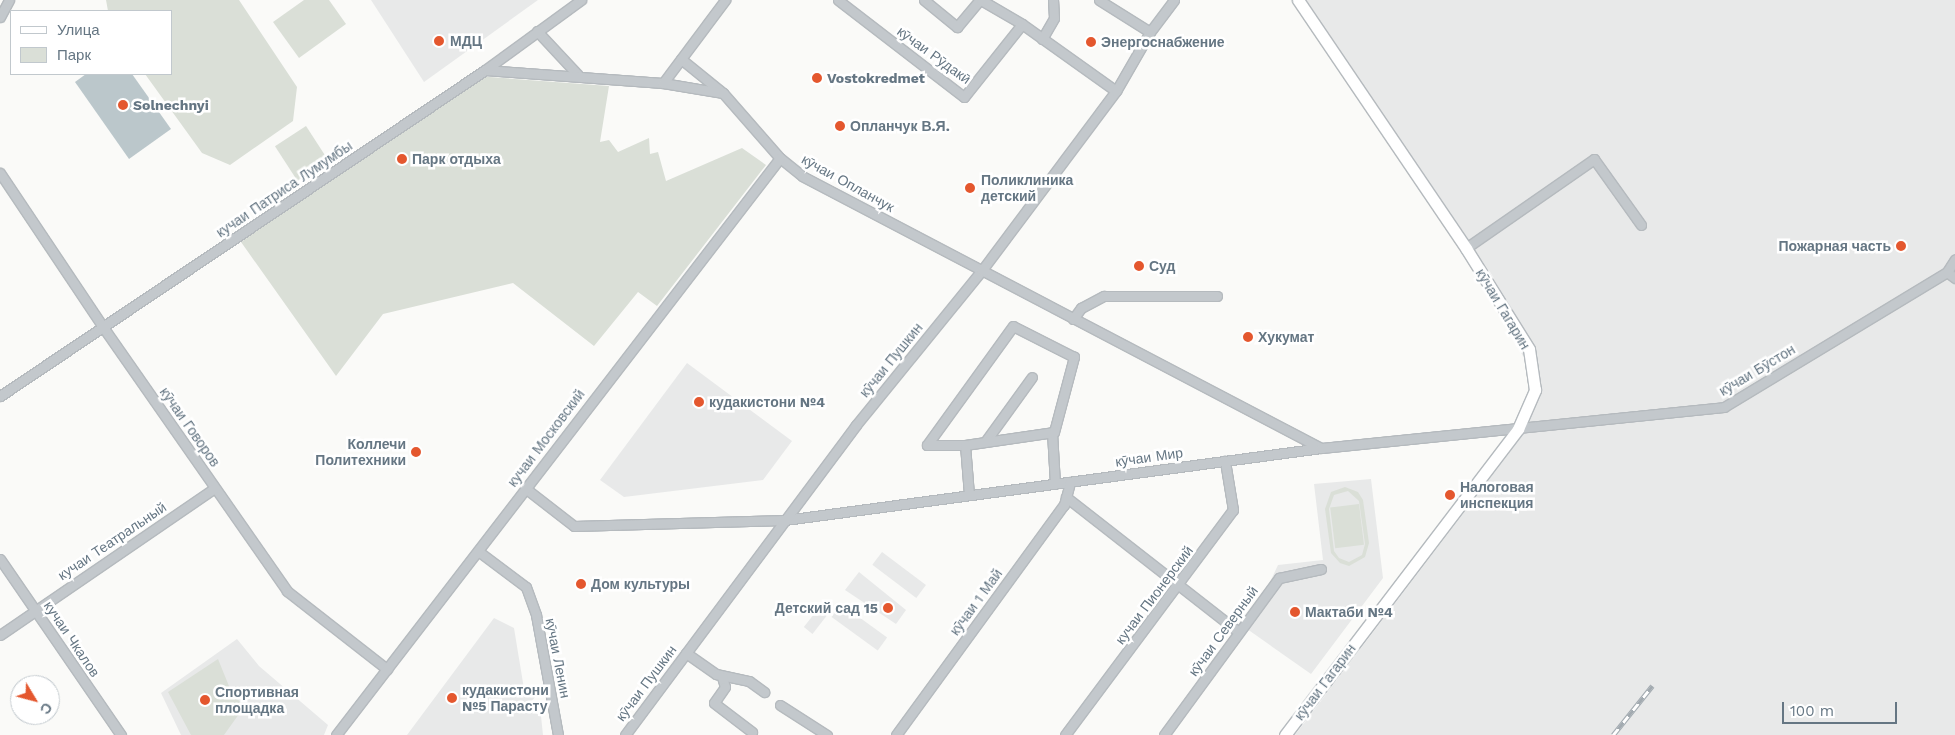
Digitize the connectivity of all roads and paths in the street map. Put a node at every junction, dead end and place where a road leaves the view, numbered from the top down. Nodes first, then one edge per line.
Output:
1 (9, 0) edge
2 (581, 0) edge
3 (725, 0) edge
4 (838, 0) edge
5 (924, 0) edge
6 (981, 0) edge
7 (1053, 0) edge
8 (1099, 0) edge
9 (1174, 0) edge
10 (1296, 1) edge
11 (1, 13) edge
12 (1022, 24) junction
13 (537, 32) junction
14 (1150, 32) junction
15 (1042, 39) junction
16 (681, 59) junction
17 (485, 70) junction
18 (578, 75) junction
19 (663, 83) junction
20 (1116, 91) junction
21 (723, 93) junction
22 (780, 158) junction
23 (0, 173) edge
24 (1642, 225) dead end
25 (1466, 248) junction
26 (1955, 260) edge
27 (982, 270) junction
28 (1947, 272) junction
29 (1955, 278) edge
30 (1217, 296) dead end
31 (1073, 319) junction
32 (103, 327) junction
33 (1032, 377) dead end
34 (0, 396) edge
35 (1518, 429) junction
36 (1052, 432) junction
37 (985, 442) junction
38 (965, 445) junction
39 (1321, 448) junction
40 (1225, 461) junction
41 (1070, 482) junction
42 (1055, 484) junction
43 (215, 488) junction
44 (525, 488) junction
45 (969, 495) junction
46 (1066, 497) junction
47 (785, 520) junction
48 (478, 551) junction
49 (0, 559) edge
50 (1321, 569) dead end
51 (1179, 586) junction
52 (36, 610) junction
53 (1239, 632) junction
54 (0, 635) edge
55 (686, 653) junction
56 (387, 669) junction
57 (722, 677) junction
58 (764, 692) dead end
59 (780, 705) dead end
60 (752, 732) dead end
61 (121, 735) edge
62 (336, 735) edge
63 (558, 735) edge
64 (625, 735) edge
65 (826, 735) edge
66 (896, 735) edge
67 (1065, 735) edge
68 (1164, 735) edge
69 (1285, 735) edge

1 - 11 street
2 - 13 street, кучаи Патриса Лумумбы
3 - 16 street
4 - 12 street, кӯчаи Рӯдакӣ
5 - 6 street
6 - 12 street
7 - 15 street
8 - 14 street
9 - 14 street, кӯчаи Пушкин
10 - 25 main road, кӯчаи Гагарин
12 - 15 street
13 - 17 street, кучаи Патриса Лумумбы
13 - 18 street
14 - 20 street, кӯчаи Пушкин
15 - 20 street
16 - 19 street
16 - 21 street, кӯчаи Опланчук
17 - 18 street
17 - 32 street, кучаи Патриса Лумумбы
18 - 19 street
19 - 21 street
20 - 27 street, кӯчаи Пушкин
21 - 22 street, кӯчаи Опланчук
22 - 27 street, кӯчаи Опланчук
22 - 44 street, кучаи Московский
23 - 32 street, кӯчаи Говоров
24 - 25 street
25 - 35 main road, кӯчаи Гагарин
26 - 28 street
27 - 31 street, кӯчаи Опланчук
27 - 47 street, кӯчаи Пушкин
28 - 29 street
28 - 35 street, кӯчаи Бӯстон
30 - 31 street
31 - 39 street, кӯчаи Опланчук
32 - 34 street, кучаи Патриса Лумумбы
32 - 43 street, кӯчаи Говоров
33 - 37 street
35 - 39 street, кӯчаи Мир
35 - 69 main road, кӯчаи Гагарин
36 - 37 street
36 - 38 street
36 - 42 street
37 - 38 street
38 - 45 street
39 - 40 street, кӯчаи Мир
40 - 41 street, кӯчаи Мир
40 - 51 street, кучаи Пионерский
41 - 42 street, кӯчаи Мир
41 - 46 street, кӯчаи 1 Май
42 - 45 street, кӯчаи Мир
43 - 52 street, кучаи Театральный
43 - 56 street, кӯчаи Говоров
44 - 47 street
44 - 48 street, кучаи Московский
45 - 47 street, кӯчаи Мир
46 - 51 street
46 - 66 street, кӯчаи 1 Май
47 - 55 street, кӯчаи Пушкин
48 - 56 street, кучаи Московский
48 - 63 street, кӯчаи Ленин
49 - 52 street, кучаи Чкалов
50 - 53 street, кӯчаи Северный
51 - 53 street
51 - 67 street, кучаи Пионерский
52 - 54 street, кучаи Театральный
52 - 61 street, кучаи Чкалов
53 - 68 street, кӯчаи Северный
55 - 57 street
55 - 64 street, кӯчаи Пушкин
56 - 62 street, кучаи Московский
57 - 58 street
57 - 60 street
59 - 65 street

